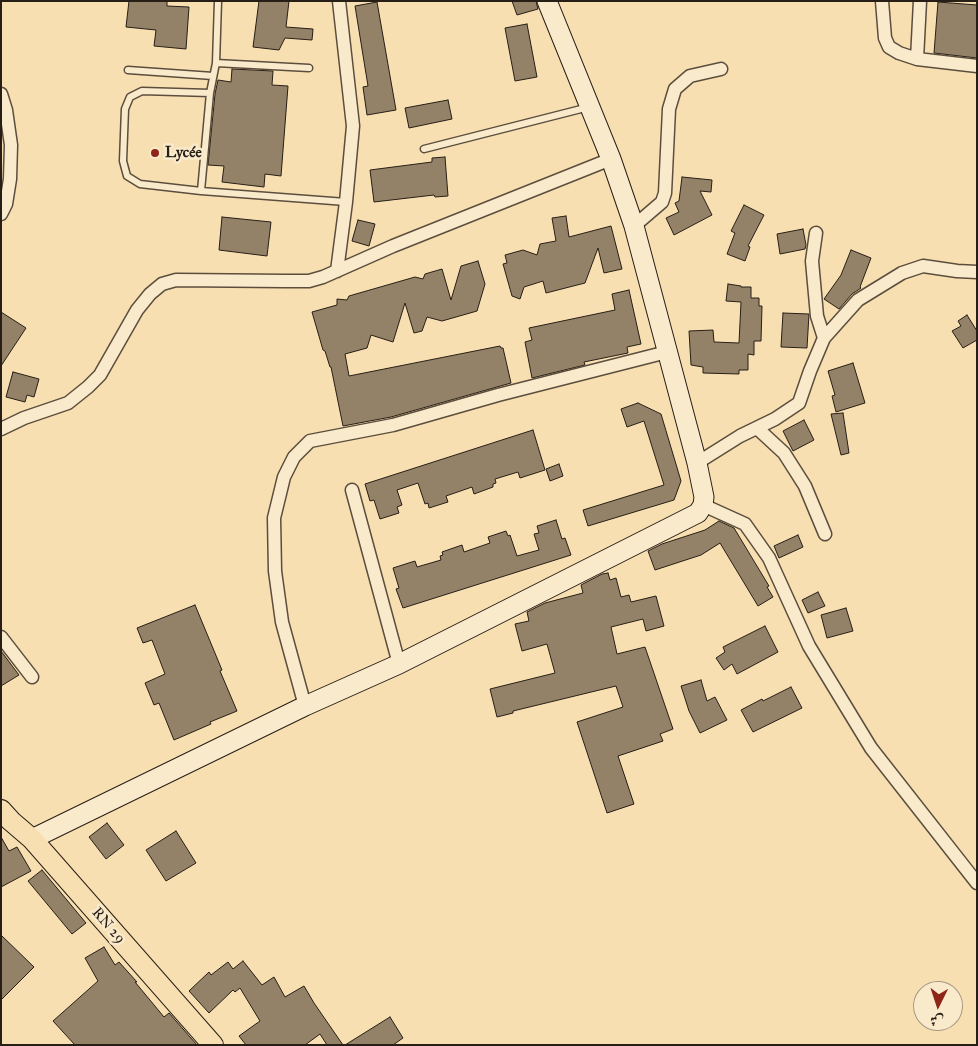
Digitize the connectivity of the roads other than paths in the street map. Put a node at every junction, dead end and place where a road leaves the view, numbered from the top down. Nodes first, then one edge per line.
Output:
1 (218, 1) edge
2 (339, 1) edge
3 (547, 1) edge
4 (882, 1) edge
5 (920, 1) edge
6 (917, 59) junction
7 (216, 63) junction
8 (977, 66) edge
9 (309, 68) dead end
10 (721, 69) dead end
11 (128, 70) dead end
12 (213, 76) junction
13 (210, 93) junction
14 (1, 94) edge
15 (590, 107) junction
16 (424, 149) dead end
17 (611, 159) junction
18 (201, 191) junction
19 (346, 202) junction
20 (1, 214) edge
21 (634, 226) junction
22 (816, 233) dead end
23 (337, 271) junction
24 (977, 272) edge
25 (824, 338) junction
26 (667, 352) junction
27 (758, 428) junction
28 (1, 429) edge
29 (697, 462) junction
30 (352, 490) dead end
31 (704, 505) junction
32 (825, 534) dead end
33 (1, 637) edge
34 (399, 664) junction
35 (32, 676) dead end
36 (305, 706) junction
37 (4, 820) edge
38 (32, 839) junction
39 (977, 883) edge
40 (213, 1045) edge

1 - 7 lane
2 - 19 street
3 - 15 street
4 - 6 street
5 - 6 street
6 - 8 street
7 - 9 lane
7 - 12 lane
10 - 21 street
11 - 12 lane
12 - 13 lane
13 - 18 lane
13 - 18 lane
14 - 20 street
15 - 16 lane
15 - 17 street
17 - 21 street
17 - 23 street
18 - 19 lane
19 - 23 street
21 - 26 street
22 - 25 street
23 - 28 street
24 - 25 street
25 - 27 street
26 - 29 street
26 - 36 street
27 - 29 street
27 - 32 street
29 - 31 street
30 - 34 street
31 - 34 street
31 - 39 street
33 - 35 street
34 - 36 street
36 - 38 street
37 - 38 main road, RN 29 / RN 29
38 - 40 main road, RN 29 / RN 29

